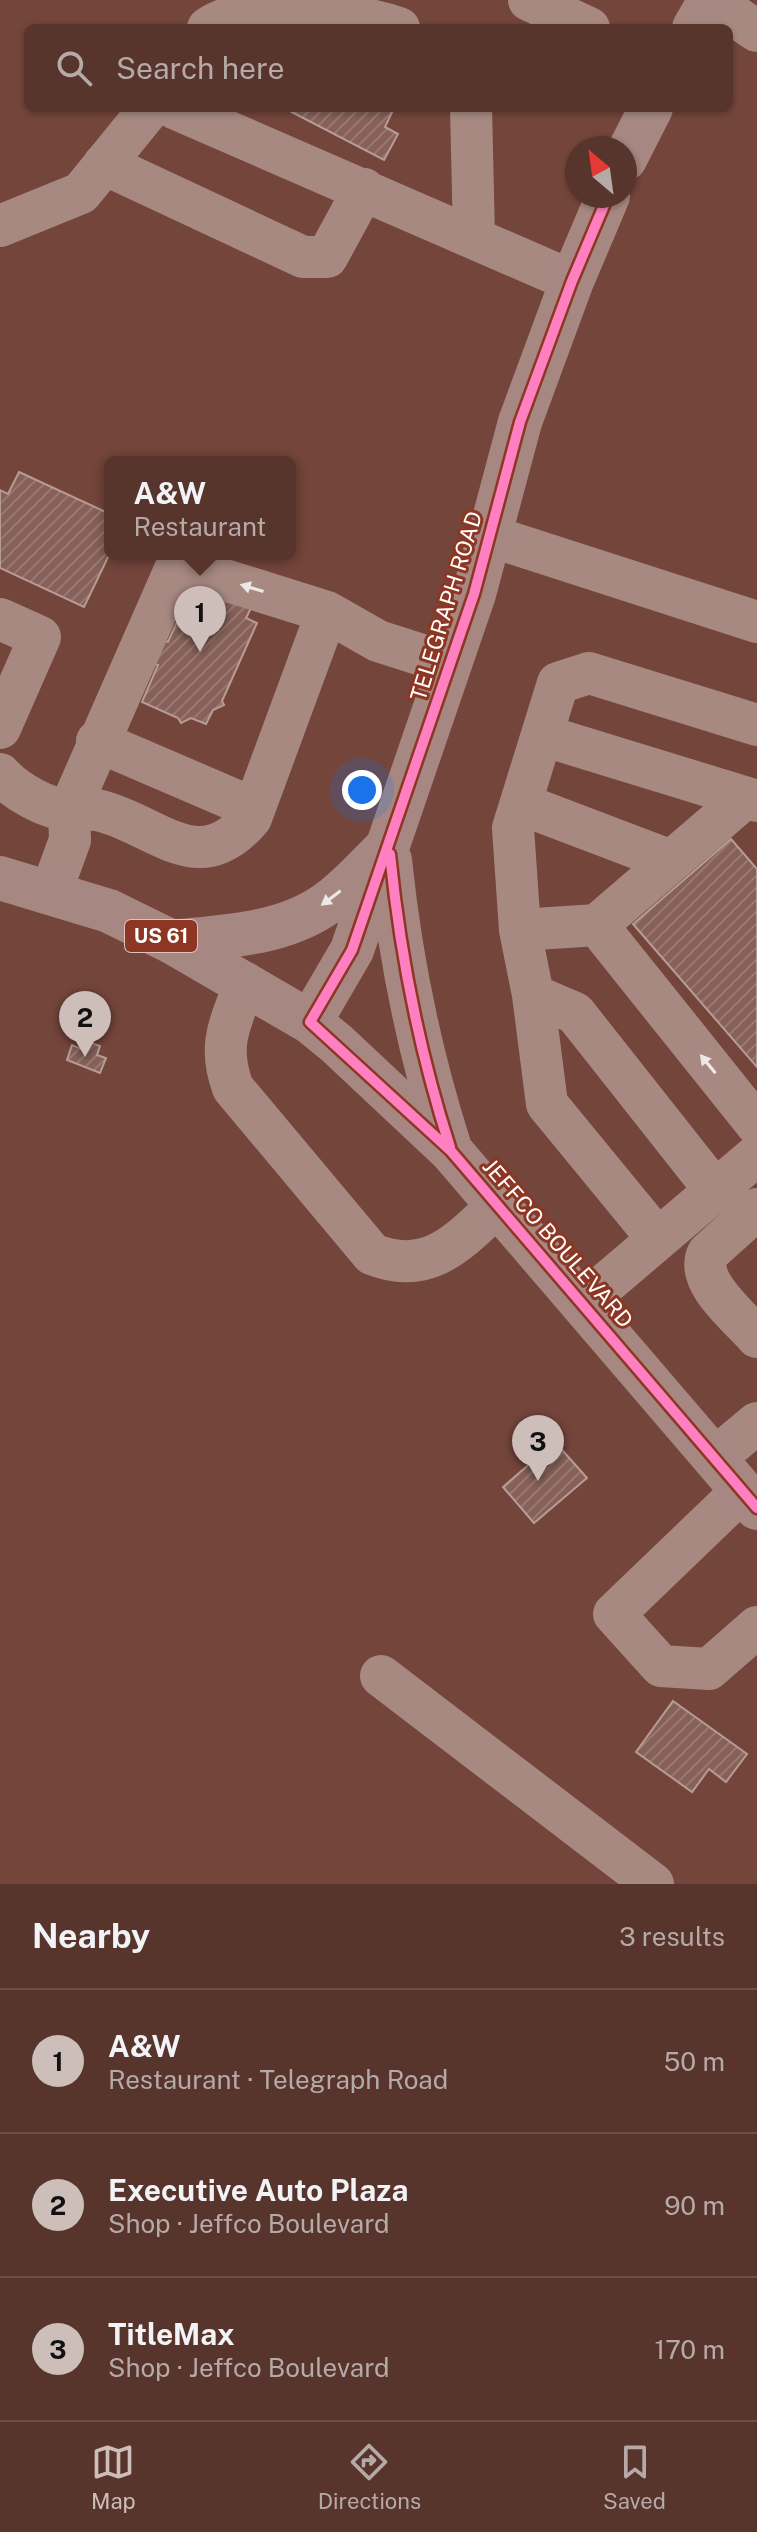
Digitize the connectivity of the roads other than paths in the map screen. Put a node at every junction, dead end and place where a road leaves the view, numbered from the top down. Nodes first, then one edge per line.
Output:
1 (711, 0) edge
2 (215, 24) edge
3 (387, 24) edge
4 (696, 24) edge
5 (757, 31) edge
6 (147, 112) edge
7 (183, 112) edge
8 (471, 112) edge
9 (649, 112) edge
10 (637, 136) edge
11 (104, 164) junction
12 (364, 189) junction
13 (603, 208) edge
14 (0, 226) edge
15 (474, 237) junction
16 (572, 281) junction
17 (490, 536) junction
18 (327, 612) junction
19 (0, 619) edge
20 (757, 622) edge
21 (450, 664) junction
22 (757, 725) edge
23 (0, 728) edge
24 (542, 735) junction
25 (97, 741) junction
26 (0, 774) edge
27 (751, 800) edge
28 (521, 804) junction
29 (253, 808) junction
30 (69, 811) junction
31 (389, 846) junction
32 (671, 861) junction
33 (0, 878) edge
34 (51, 892) junction
35 (597, 925) junction
36 (520, 930) junction
37 (172, 942) junction
38 (245, 983) junction
39 (533, 995) junction
40 (310, 1022) junction
41 (757, 1125) edge
42 (451, 1151) junction
43 (757, 1155) edge
44 (714, 1189) junction
45 (498, 1205) junction
46 (757, 1209) edge
47 (657, 1238) junction
48 (583, 1303) junction
49 (757, 1337) edge
50 (757, 1423) edge
51 (738, 1486) edge
52 (757, 1627) edge
53 (381, 1676) dead end
54 (653, 1884) edge

1 - 4 main road
1 - 5 street
2 - 3 street
6 - 11 street
7 - 12 street
8 - 15 street
9 - 10 main road
11 - 12 street
11 - 14 street
12 - 15 street
13 - 16 main road, TELEGRAPH ROAD
15 - 16 street
16 - 17 main road, TELEGRAPH ROAD
17 - 20 street
17 - 21 main road, TELEGRAPH ROAD
18 - 21 street
18 -> 25 street
18 - 29 street
19 - 23 street
21 - 31 main road, TELEGRAPH ROAD
22 - 24 street
24 - 27 street
24 - 28 street
25 - 29 street
25 - 30 street
26 - 30 street
27 - 32 street
28 - 32 street
28 - 36 street
29 - 30 street
30 - 34 street
31 -> 37 main road
31 - 40 main road, TELEGRAPH ROAD
31 - 42 main road
32 - 35 street
33 - 34 main road, JEFFCO BOULEVARD / US 61
34 - 37 main road, JEFFCO BOULEVARD / US 61
35 - 36 street
41 -> 35 street
36 - 39 street
37 - 38 main road, JEFFCO BOULEVARD / US 61
38 - 40 main road, JEFFCO BOULEVARD / US 61
38 - 45 street
39 - 44 street
39 - 47 street
40 - 42 main road, JEFFCO BOULEVARD / US 61
42 - 45 main road, JEFFCO BOULEVARD / US 61
43 - 44 street
44 - 47 street
45 - 48 main road, JEFFCO BOULEVARD / US 61
46 - 49 street
47 - 48 street
48 - 51 main road, JEFFCO BOULEVARD / US 61
50 - 51 street
51 - 52 street
53 - 54 street

